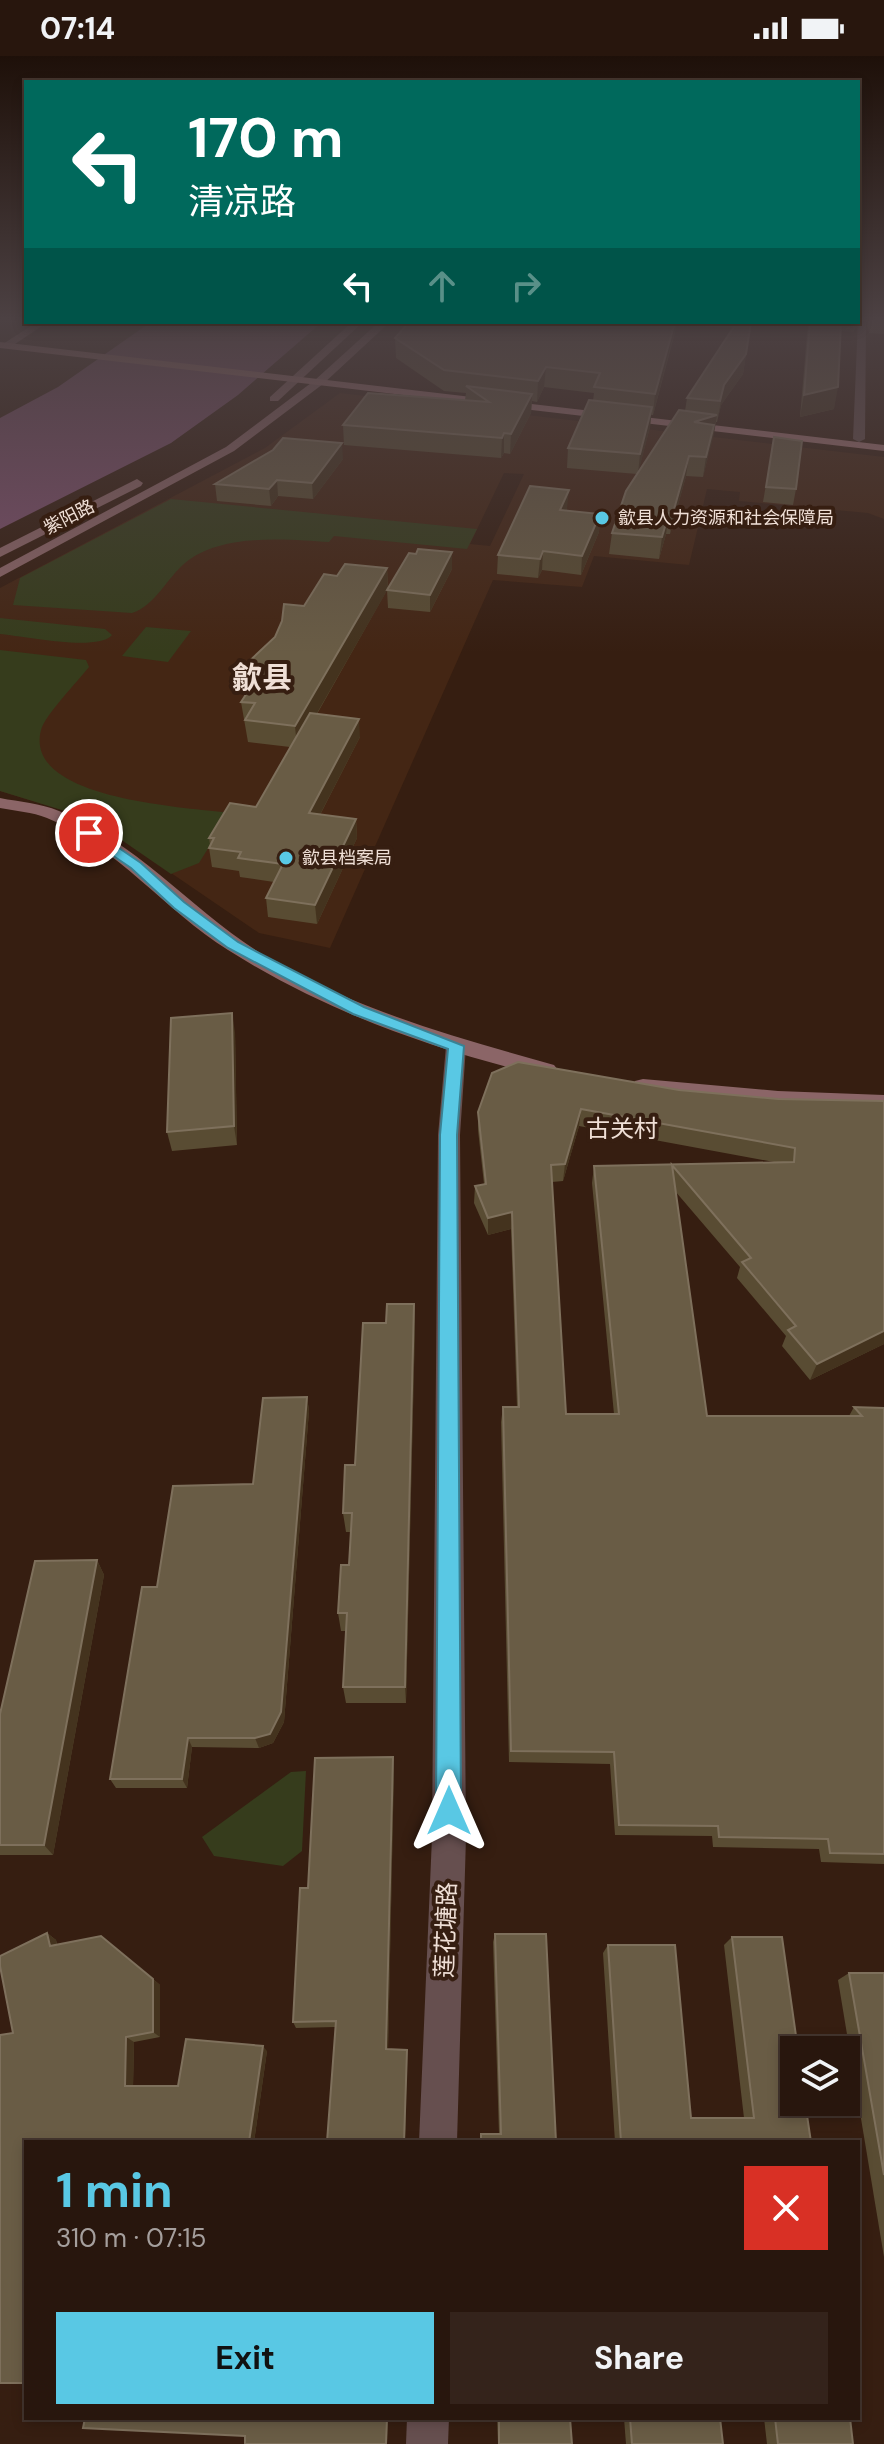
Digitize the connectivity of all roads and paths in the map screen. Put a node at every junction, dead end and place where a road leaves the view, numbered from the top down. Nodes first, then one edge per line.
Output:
1 (256, 430) edge
2 (741, 430) edge
3 (782, 430) edge
4 (859, 430) edge
5 (859, 439) junction
6 (884, 442) edge
7 (884, 448) edge
8 (200, 449) dead end
9 (0, 553) edge
10 (0, 573) edge
11 (0, 803) edge
12 (456, 1046) junction
13 (561, 1073) edge
14 (628, 1084) edge
15 (884, 1103) edge
16 (438, 2140) edge
17 (428, 2420) edge
18 (427, 2444) edge

1 - 10 main road, 紫阳路
2 - 7 main road
3 - 5 main road
4 - 5 street
5 - 6 main road
8 - 9 main road, 紫阳路
11 - 12 main road
12 - 13 main road
12 - 16 street, 莲花塘路
14 - 15 main road
17 - 18 street

